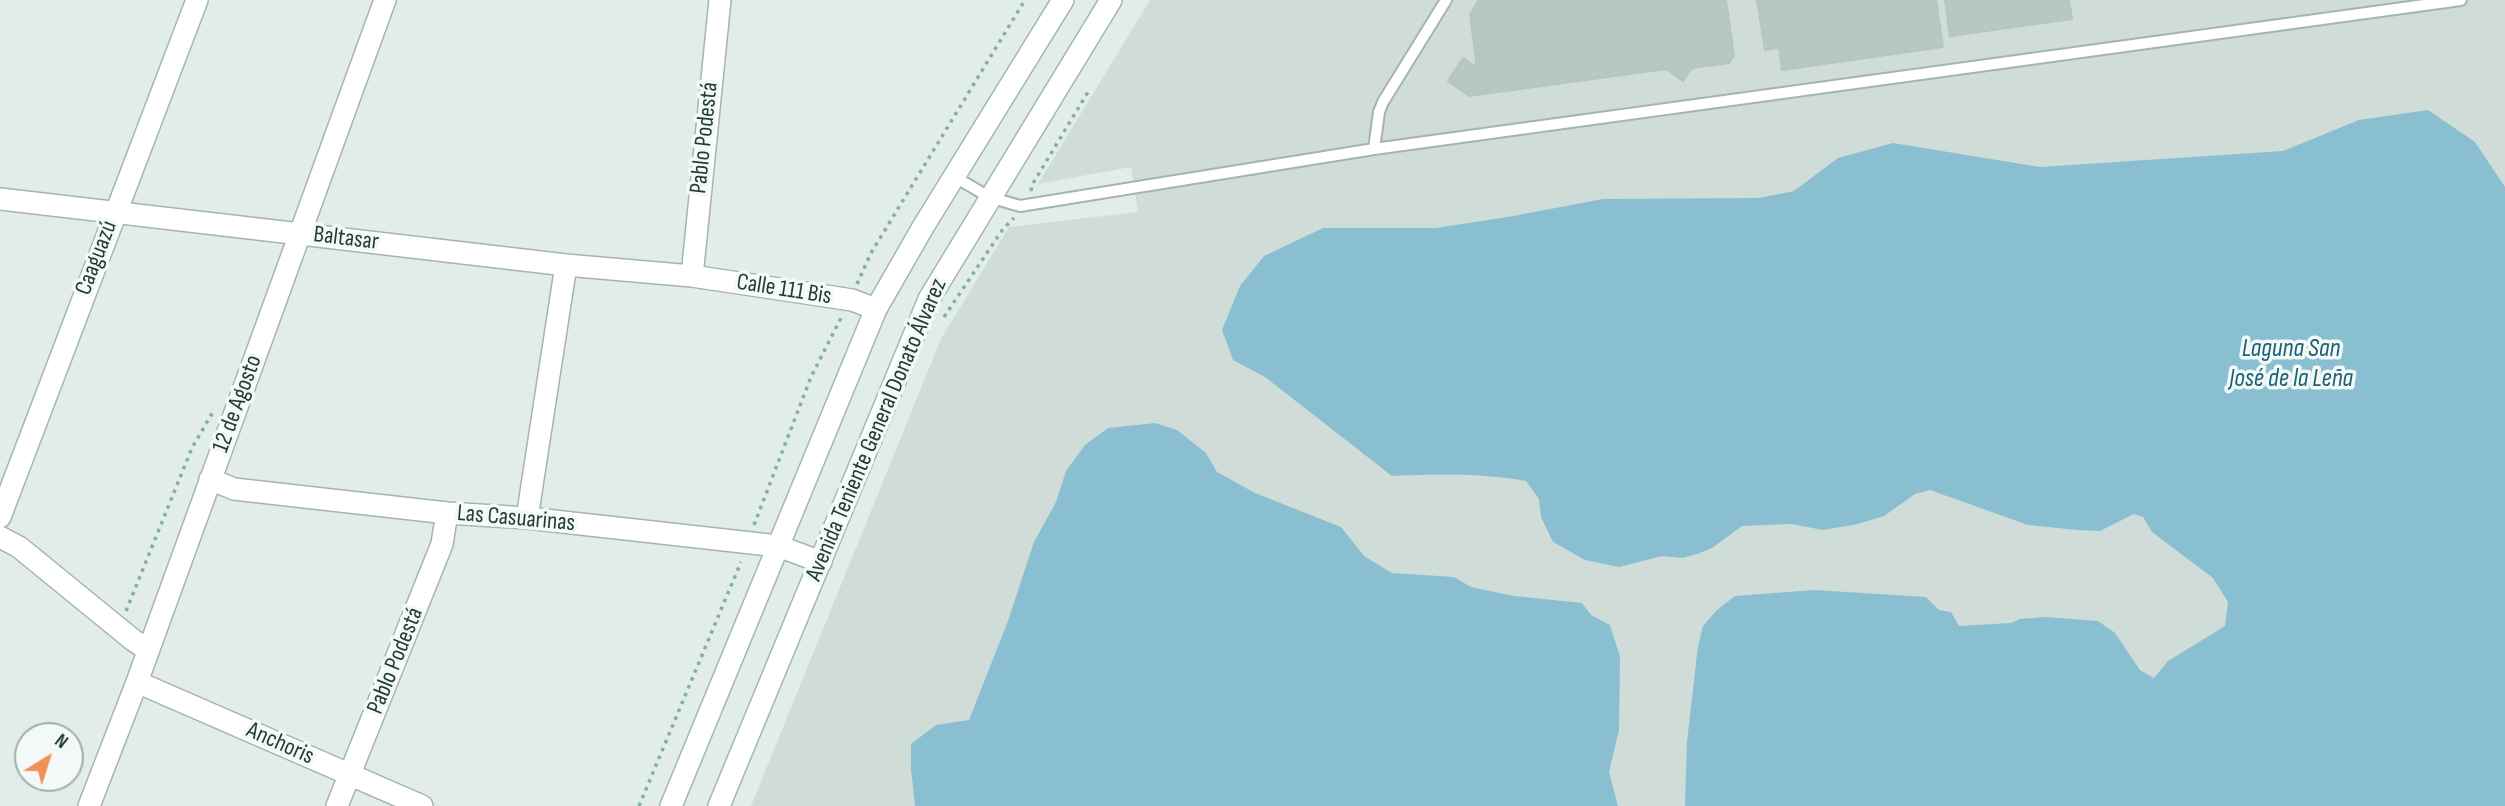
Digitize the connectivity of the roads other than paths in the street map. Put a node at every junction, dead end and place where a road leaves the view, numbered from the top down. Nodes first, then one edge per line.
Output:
1 (197, 0) edge
2 (385, 0) edge
3 (720, 0) edge
4 (1063, 0) edge
5 (1111, 0) edge
6 (1446, 0) edge
7 (2461, 0) edge
8 (1374, 149) junction
9 (955, 177) junction
10 (989, 198) junction
11 (0, 199) edge
12 (115, 211) junction
13 (302, 233) junction
14 (566, 265) junction
15 (692, 276) junction
16 (876, 309) junction
17 (210, 479) junction
18 (447, 513) junction
19 (0, 517) edge
20 (527, 518) junction
21 (0, 537) edge
22 (778, 546) junction
23 (821, 562) junction
24 (148, 650) junction
25 (137, 682) junction
26 (351, 775) junction
27 (89, 806) edge
28 (337, 806) edge
29 (422, 806) edge
30 (671, 806) edge
31 (719, 806) edge

1 - 12 street, Caaguazú
2 - 13 street, 12 de Agosto
3 - 15 street, Pablo Podestá
4 - 9 street, Avenida Teniente General Donato Álvarez
5 - 10 street, Avenida Teniente General Donato Álvarez
6 - 8 lane
7 - 8 lane
8 - 10 lane
9 - 10 lane
9 - 16 street, Avenida Teniente General Donato Álvarez
10 - 23 street, Avenida Teniente General Donato Álvarez
11 - 12 street, Baltasar
12 - 13 street, Baltasar
12 - 19 street, Caaguazú
13 - 14 street, Baltasar
13 - 17 street, 12 de Agosto
14 - 15 street, Baltasar
14 - 20 street
15 - 16 street, Calle 111 Bis
16 - 22 street, Avenida Teniente General Donato Álvarez
17 - 18 street, Las Casuarinas
17 - 24 street, 12 de Agosto
18 - 20 street, Las Casuarinas
18 - 26 street, Pablo Podestá
20 - 22 street, Las Casuarinas
21 - 24 street
22 - 23 street, Las Casuarinas
22 - 30 street, Avenida Teniente General Donato Álvarez
23 - 31 street, Avenida Teniente General Donato Álvarez
24 - 25 street, 12 de Agosto
25 - 26 street, Anchoris
25 - 27 street, 12 de Agosto
26 - 28 street, Pablo Podestá
26 - 29 street, Anchoris

